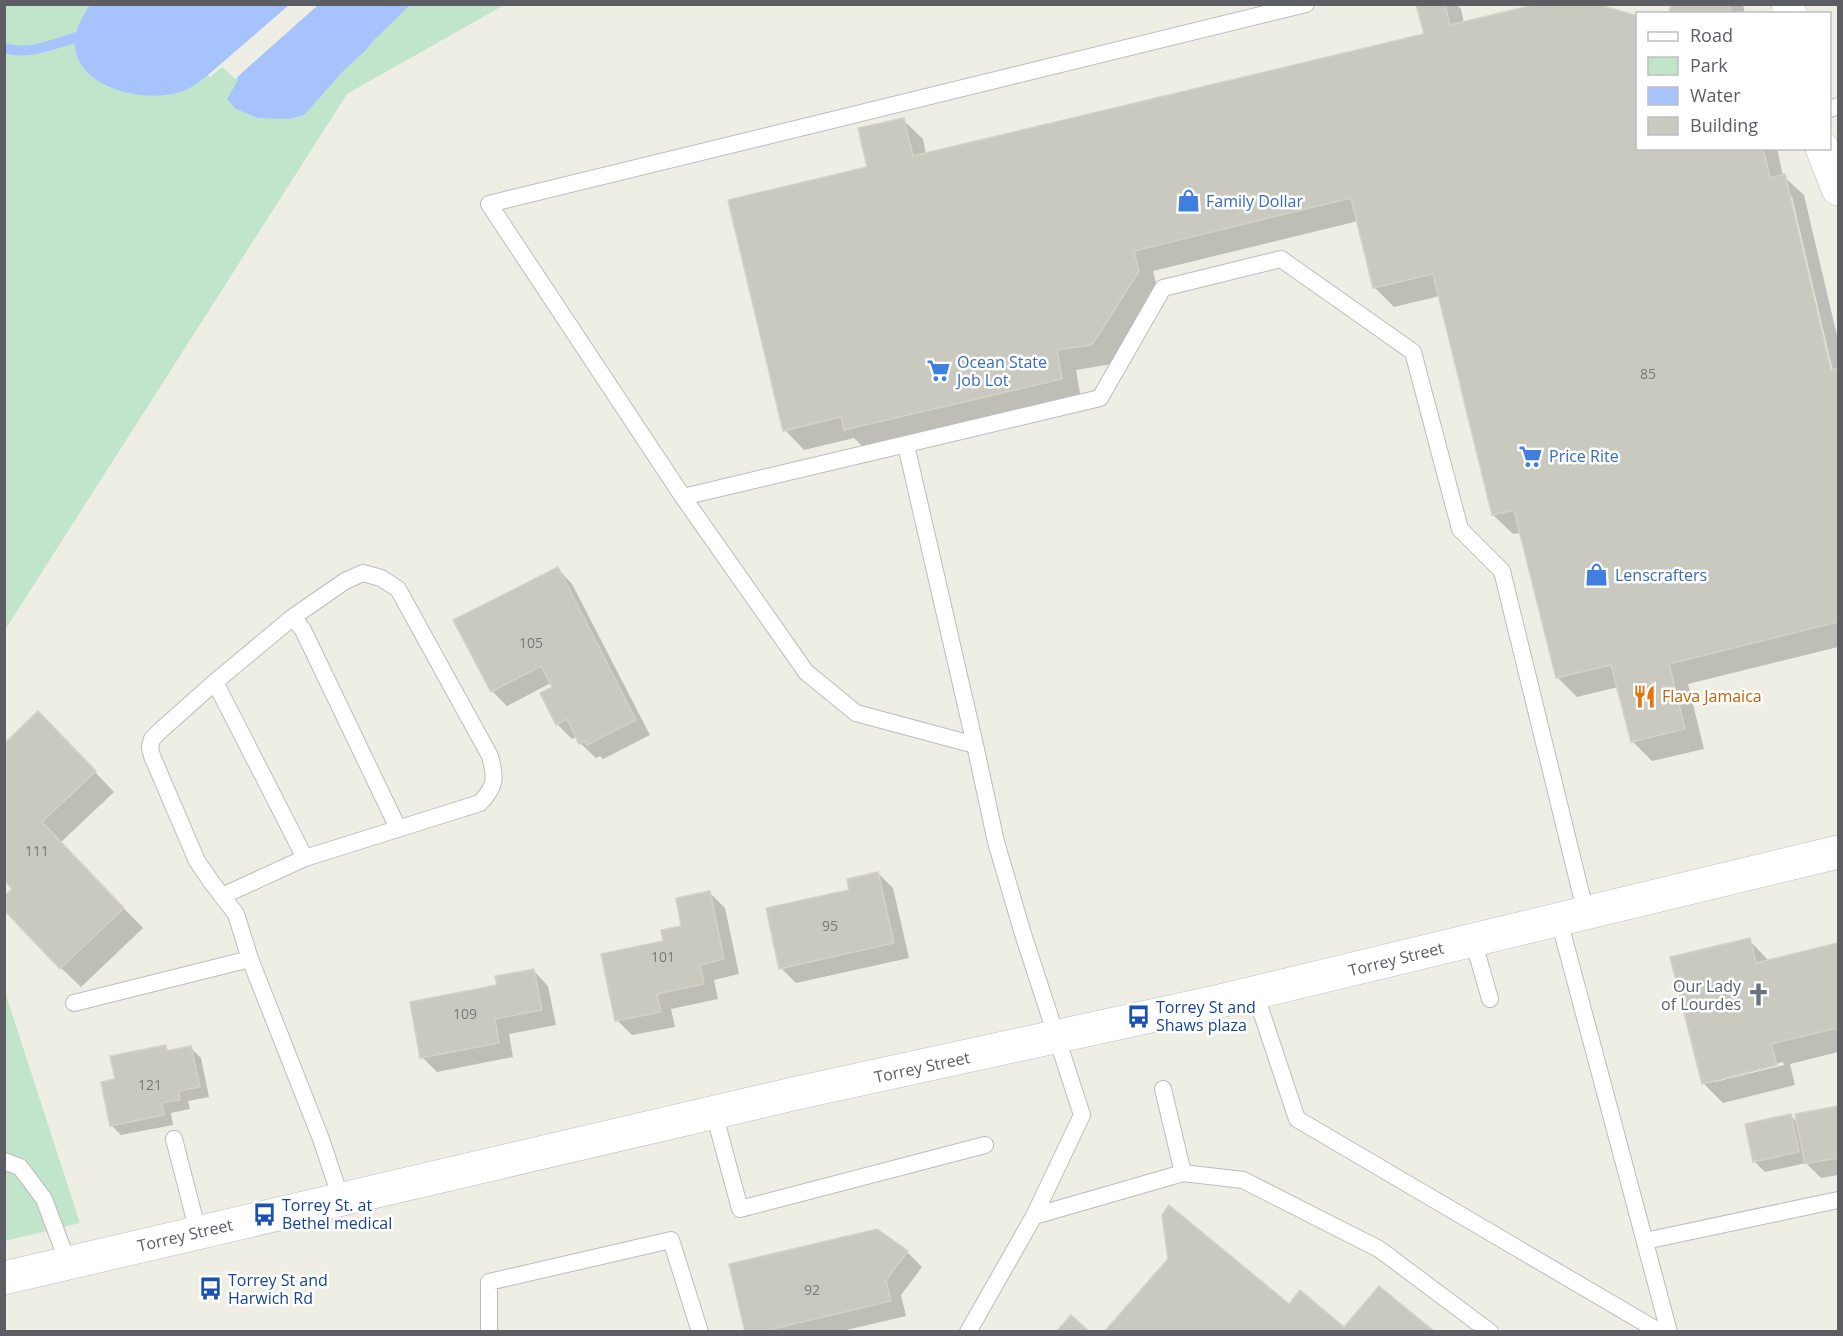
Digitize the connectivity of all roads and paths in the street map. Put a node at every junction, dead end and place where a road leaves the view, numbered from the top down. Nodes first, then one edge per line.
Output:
1 (1306, 4) edge
2 (1823, 150) edge
3 (1839, 189) edge
4 (906, 444) junction
5 (683, 497) junction
6 (293, 616) junction
7 (215, 682) junction
8 (975, 745) junction
9 (398, 828) junction
10 (1839, 852) edge
11 (305, 858) junction
12 (222, 896) junction
13 (1573, 917) junction
14 (1473, 940) junction
15 (250, 959) junction
16 (1255, 993) junction
17 (1490, 999) dead end
18 (74, 1003) dead end
19 (1055, 1036) junction
20 (1163, 1089) dead end
21 (714, 1113) junction
22 (174, 1139) dead end
23 (985, 1145) dead end
24 (4, 1161) edge
25 (1183, 1173) junction
26 (341, 1200) junction
27 (1839, 1200) edge
28 (1034, 1216) junction
29 (198, 1232) junction
30 (1645, 1241) junction
31 (68, 1263) junction
32 (4, 1278) edge
33 (489, 1332) edge
34 (700, 1332) edge
35 (968, 1332) edge
36 (1490, 1332) edge
37 (1660, 1332) edge
38 (1669, 1332) edge

1 - 5 lane
2 - 3 main road
4 - 5 lane
4 - 8 lane
4 - 13 lane
5 - 8 lane
6 - 7 lane
6 - 9 lane
6 - 9 lane
7 - 11 lane
7 - 12 lane
8 - 19 lane
9 - 11 lane
10 - 13 main road, Torrey Street
11 - 12 lane
12 - 15 lane
13 - 14 main road, Torrey Street
13 - 30 lane
14 - 16 main road, Torrey Street
14 - 17 lane
15 - 18 lane
15 - 26 lane
16 - 19 main road, Torrey Street
16 - 37 lane
19 - 21 main road, Torrey Street
19 - 28 lane
20 - 25 lane
21 - 23 lane
21 - 26 main road, Torrey Street
22 - 29 lane
24 - 31 lane
25 - 28 lane
25 - 36 lane
26 - 29 main road, Torrey Street
27 - 30 lane
28 - 35 lane
29 - 31 main road, Torrey Street
30 - 38 lane
31 - 32 main road, Torrey Street
33 - 34 lane

